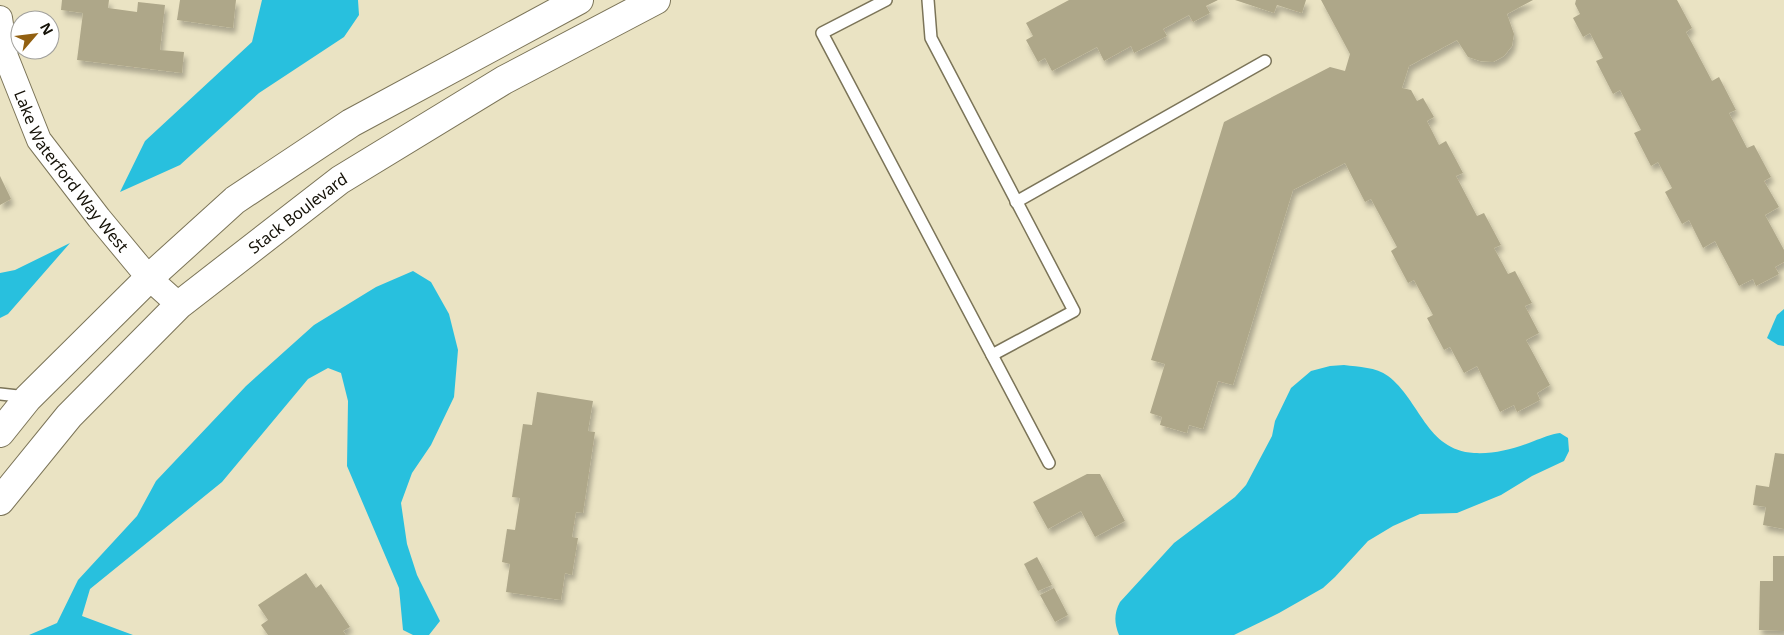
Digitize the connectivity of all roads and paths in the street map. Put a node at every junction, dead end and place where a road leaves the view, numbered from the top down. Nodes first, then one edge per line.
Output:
1 (580, 0) edge
2 (656, 0) edge
3 (886, 0) edge
4 (928, 0) edge
5 (0, 18) edge
6 (1265, 61) dead end
7 (1016, 202) junction
8 (149, 278) junction
9 (179, 305) junction
10 (992, 354) junction
11 (0, 394) edge
12 (28, 398) junction
13 (0, 433) edge
14 (1050, 463) dead end
15 (0, 502) edge

1 - 8 street
2 - 9 street, Stack Boulevard
3 - 10 lane
4 - 7 lane
5 - 8 street, Lake Waterford Way West
6 - 7 lane
7 - 10 lane
8 - 9 street, Lake Waterford Way West
8 - 12 street
9 - 15 street, Stack Boulevard
10 - 14 lane
11 - 12 lane
12 - 13 street

